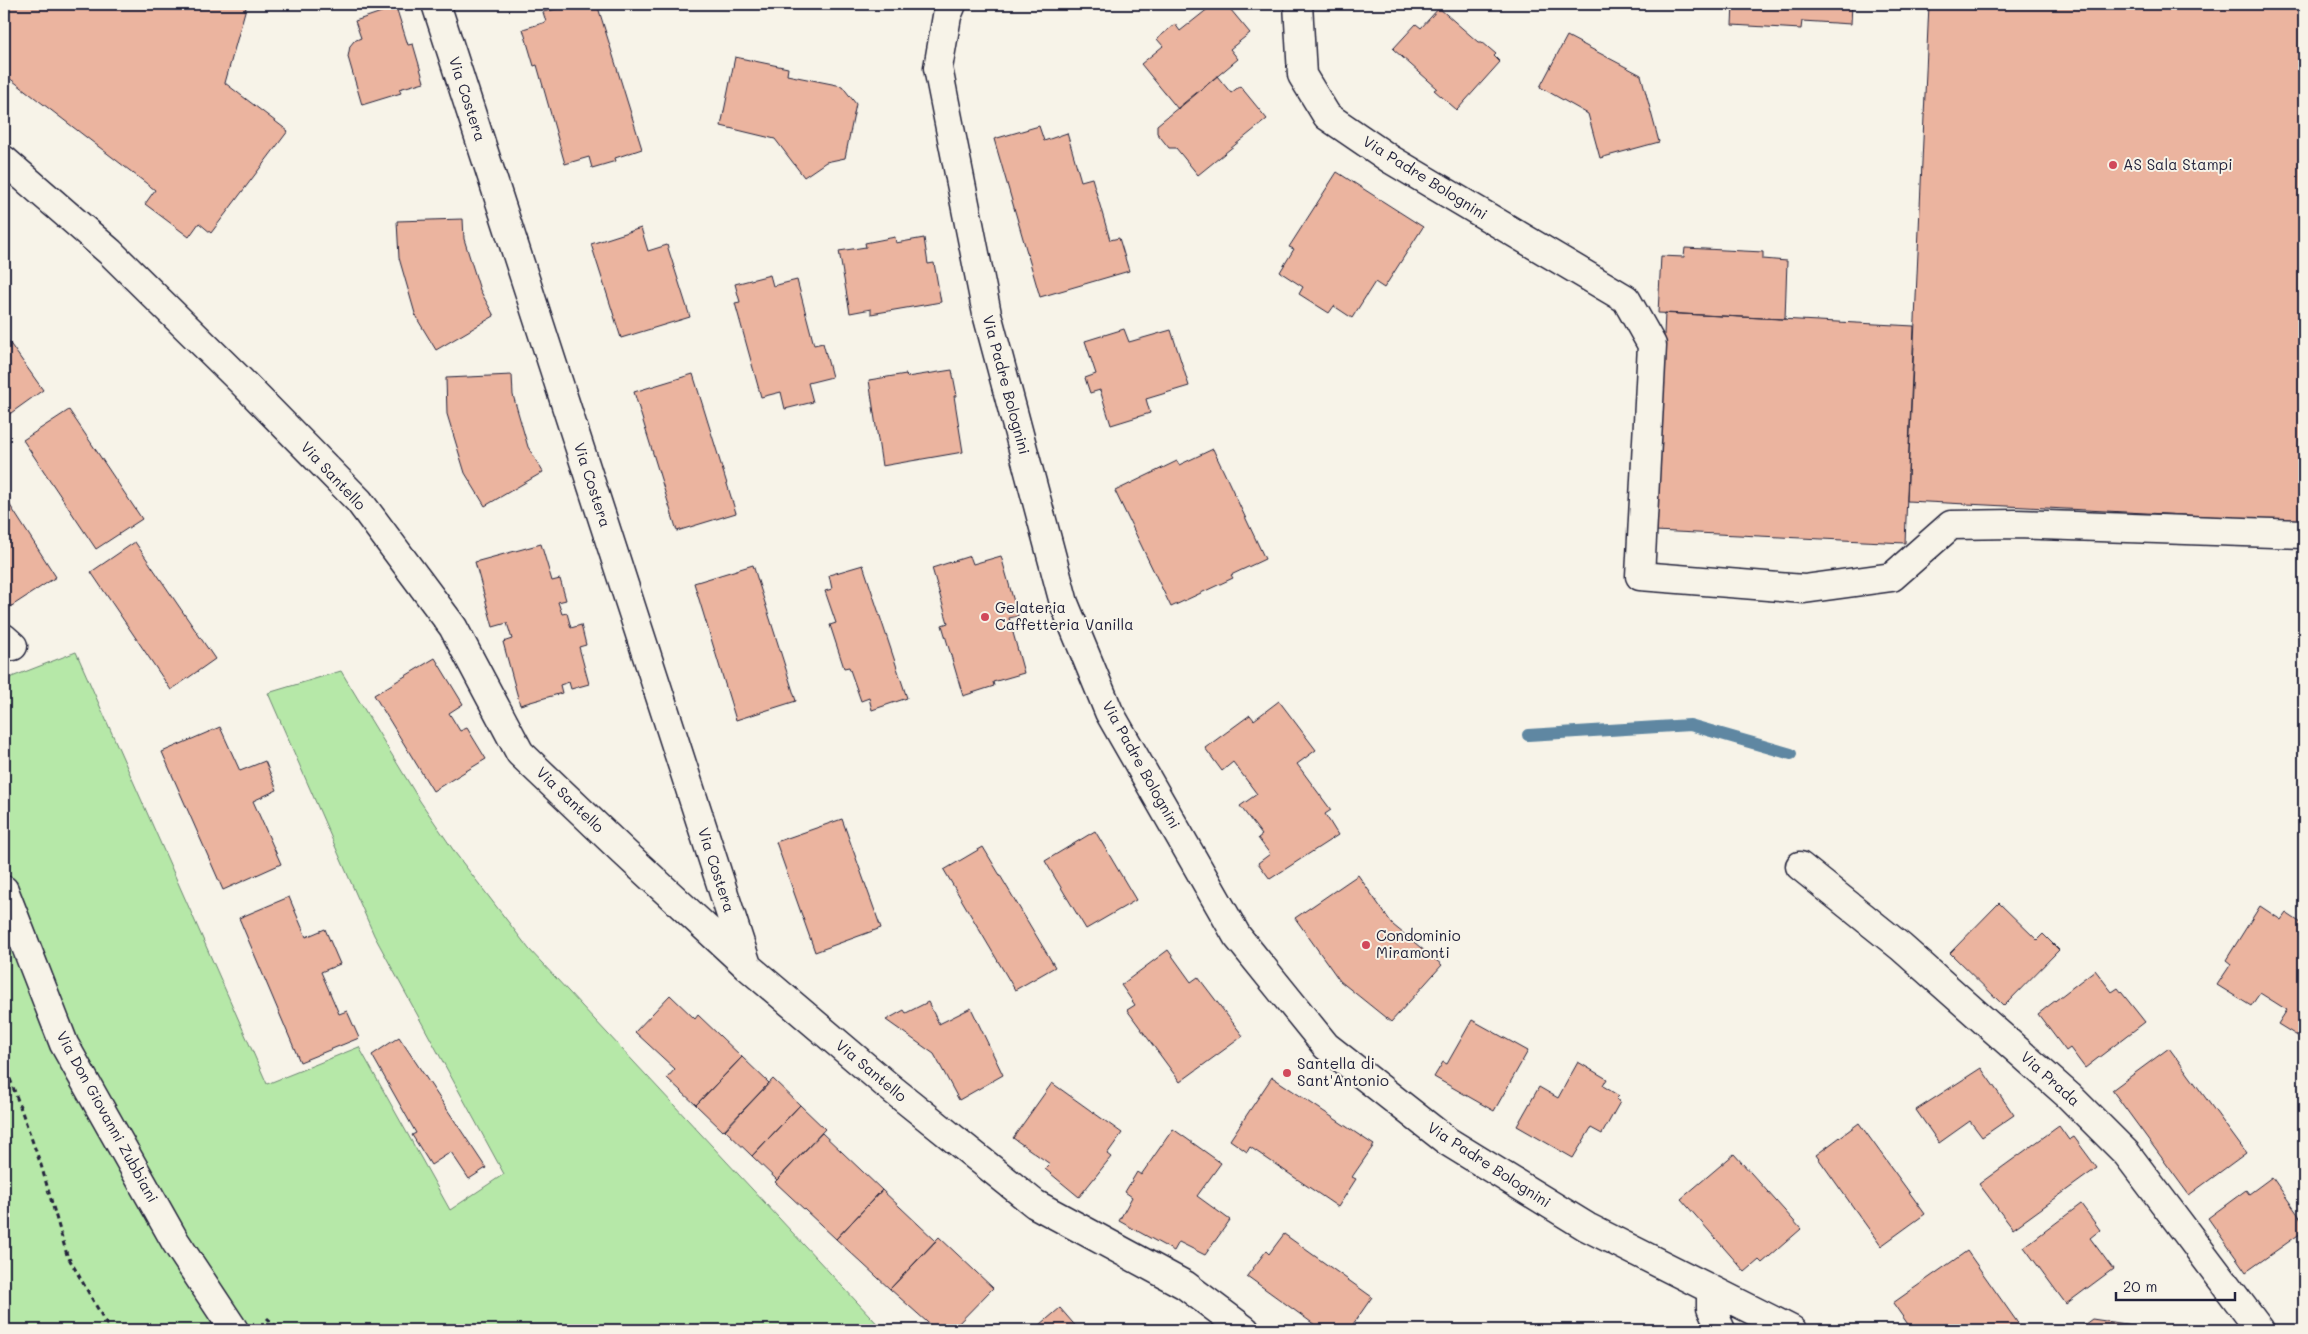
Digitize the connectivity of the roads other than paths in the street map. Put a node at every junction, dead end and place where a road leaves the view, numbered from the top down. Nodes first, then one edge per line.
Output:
1 (436, 4) edge
2 (952, 4) edge
3 (1298, 4) edge
4 (4, 160) edge
5 (2304, 534) edge
6 (1800, 866) dead end
7 (4, 890) edge
8 (747, 966) junction
9 (1711, 1291) junction
10 (234, 1330) edge
11 (1245, 1330) edge
12 (1721, 1330) edge
13 (1792, 1330) edge
14 (2260, 1330) edge

1 - 8 street, Via Costera
2 - 9 street, Via Padre Bolognini
3 - 5 street, Via Padre Bolognini
4 - 8 street, Via Santello
6 - 14 street, Via Prada
7 - 10 street, Via Don Giovanni Zubbiani
8 - 11 street, Via Santello
9 - 12 street
9 - 13 street, Via Padre Bolognini

